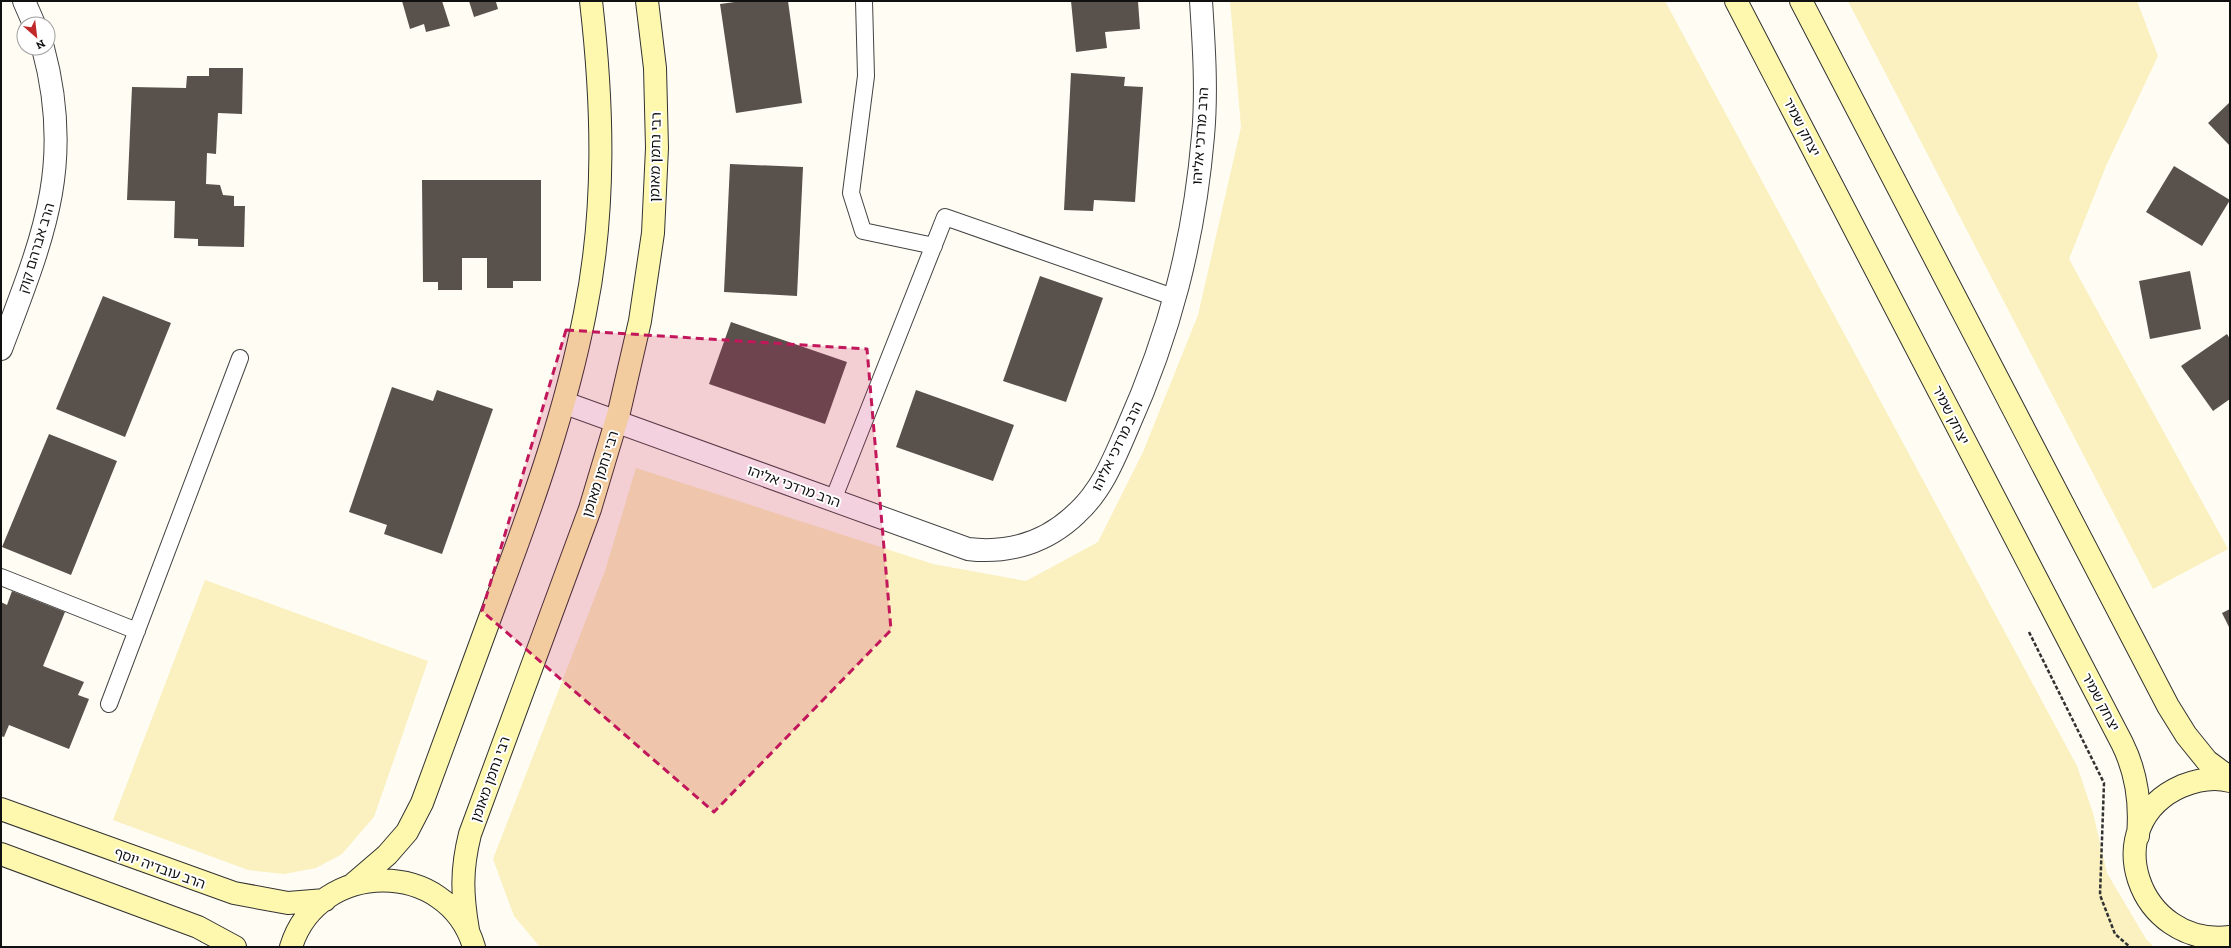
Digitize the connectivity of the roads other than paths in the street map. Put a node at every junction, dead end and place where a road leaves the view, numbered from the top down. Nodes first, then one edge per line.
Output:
1 (24, 1) edge
2 (591, 1) edge
3 (647, 1) edge
4 (864, 1) edge
5 (1201, 1) edge
6 (1736, 1) edge
7 (1801, 1) edge
8 (31, 16) edge
9 (45, 56) edge
10 (934, 246) junction
11 (1176, 298) junction
12 (1, 349) edge
13 (240, 358) dead end
14 (565, 403) junction
15 (617, 421) junction
16 (833, 500) junction
17 (1, 577) edge
18 (137, 631) junction
19 (109, 704) dead end
20 (2230, 778) edge
21 (2230, 781) edge
22 (1, 809) edge
23 (2138, 836) junction
24 (1, 854) edge
25 (352, 885) junction
26 (325, 900) junction
27 (2191, 936) junction
28 (2230, 937) edge
29 (473, 942) edge
30 (235, 947) edge
31 (291, 947) edge
32 (2210, 947) edge

1 - 8 street
2 - 14 street
3 - 15 street, רבי נחמן מאומן
4 - 10 lane
5 - 11 street, הרב מרדכי אליהו
6 - 23 street, יצחק שמיר
7 - 20 street
9 - 12 street, הרב אברהם קוק
10 - 11 lane
10 - 16 lane
11 - 16 street, הרב מרדכי אליהו
13 - 18 lane
14 - 15 street, הרב מרדכי אליהו
14 - 25 street
15 - 16 street, הרב מרדכי אליהו
15 - 29 street, רבי נחמן מאומן
17 - 18 lane
18 - 19 lane
21 - 23 street
22 - 26 street, הרב עובדיה יוסף
23 - 27 street
24 - 30 street
25 - 26 street
25 - 29 street
26 - 31 street
27 - 28 street
27 - 32 street

